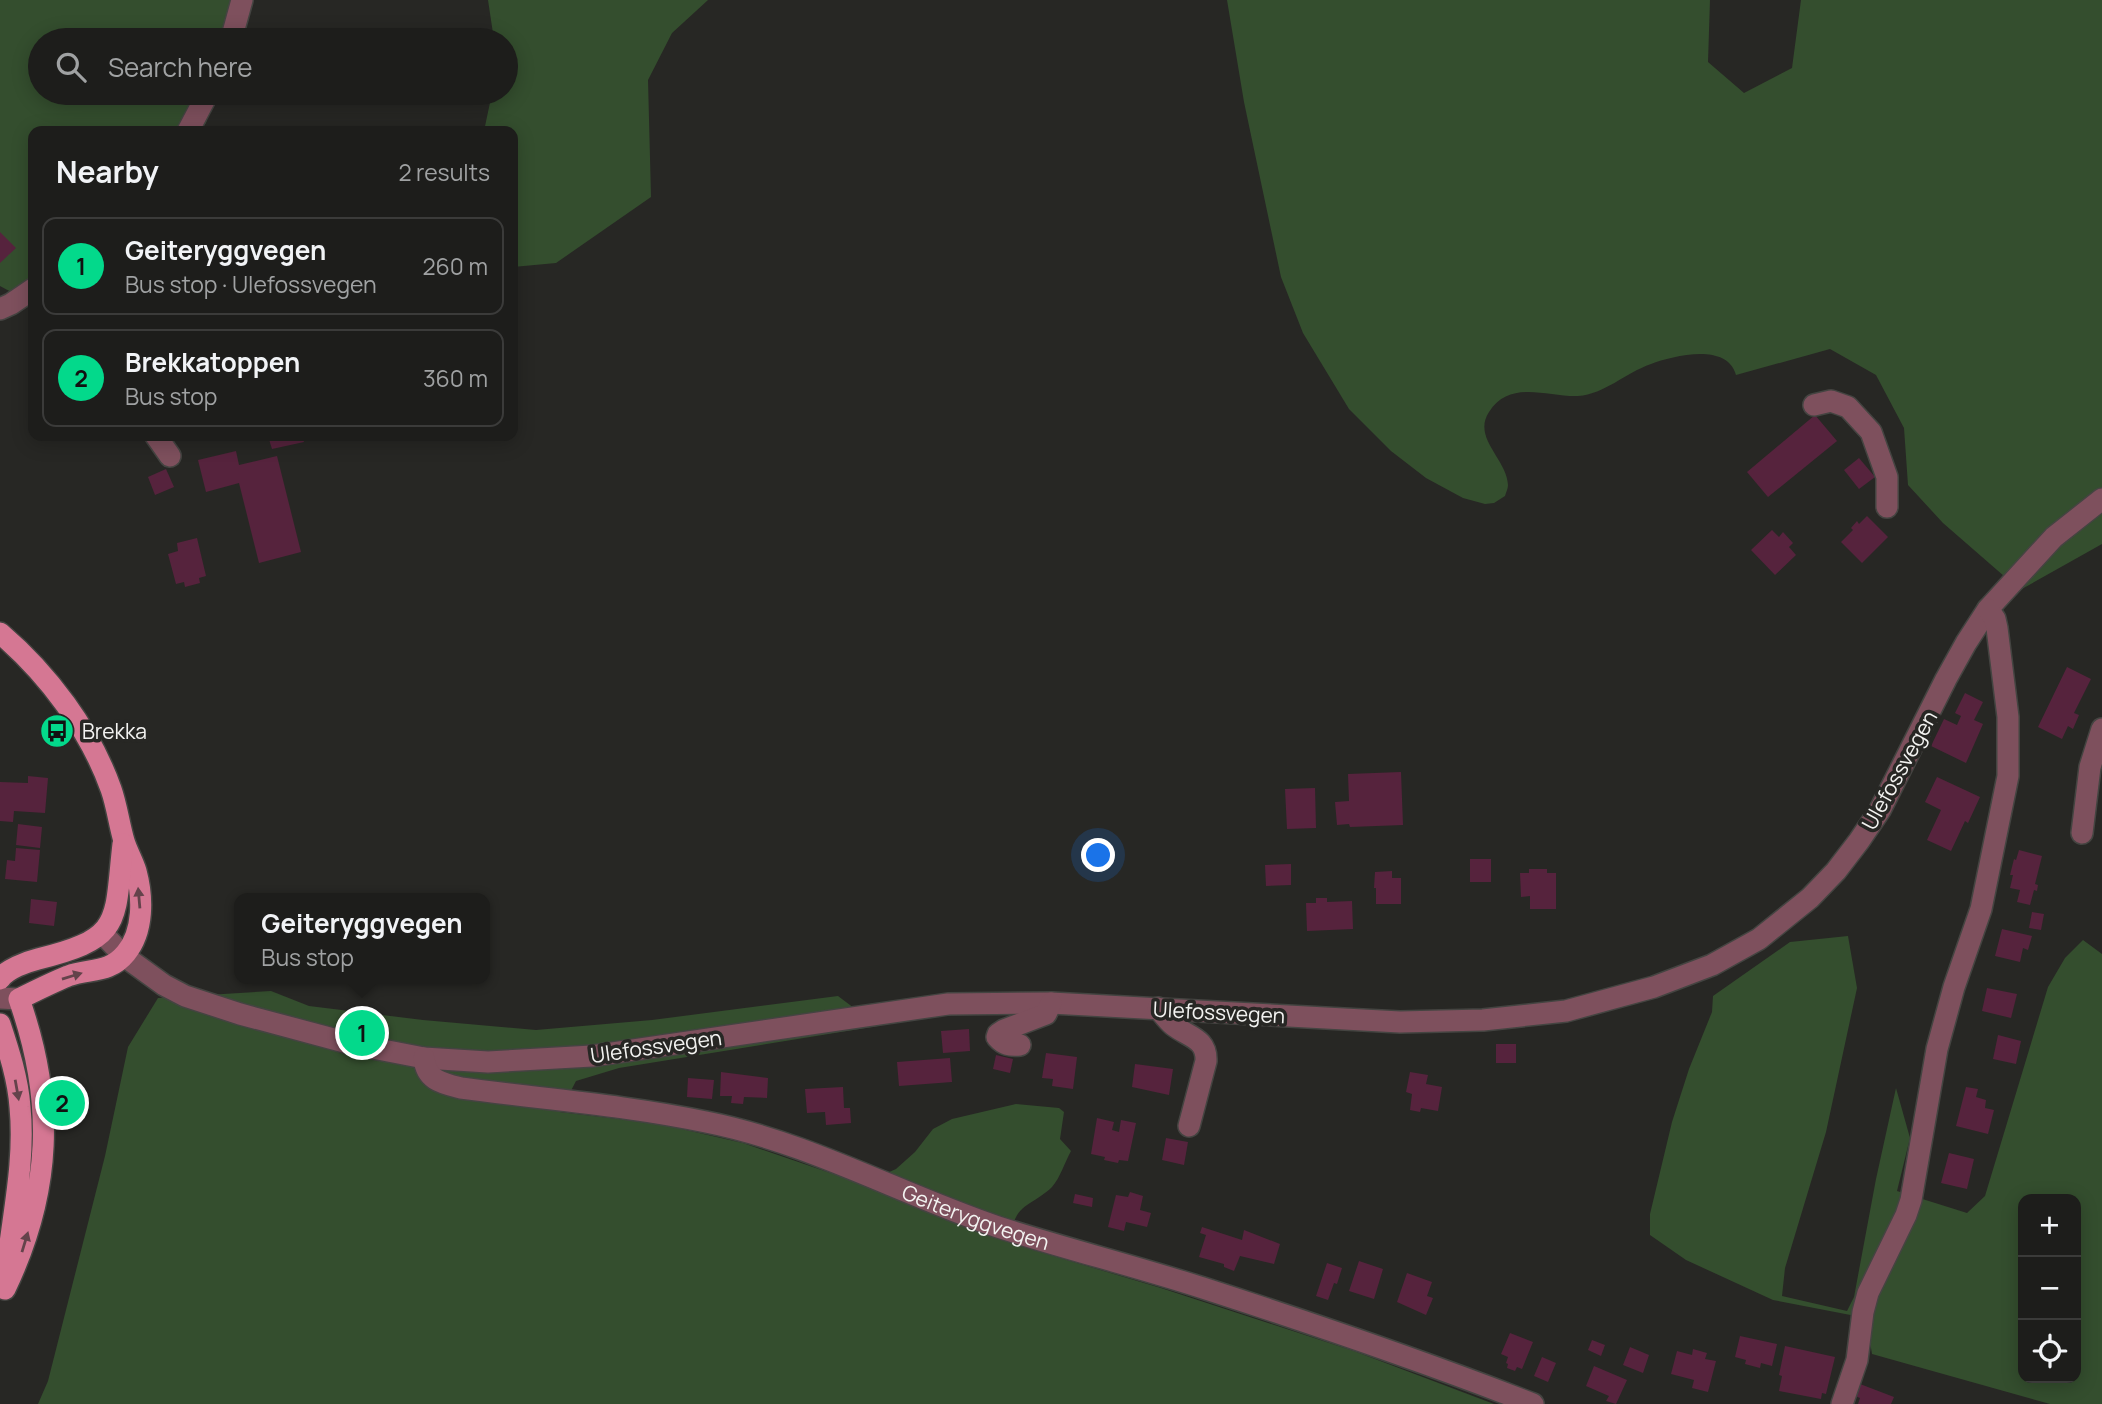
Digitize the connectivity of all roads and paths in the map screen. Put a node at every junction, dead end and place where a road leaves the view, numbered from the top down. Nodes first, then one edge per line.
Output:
1 (242, 0) edge
2 (234, 28) edge
3 (202, 105) edge
4 (191, 126) edge
5 (28, 292) edge
6 (6, 306) edge
7 (28, 306) edge
8 (1814, 405) dead end
9 (160, 441) edge
10 (170, 456) dead end
11 (2102, 499) edge
12 (1887, 507) dead end
13 (1988, 610) junction
14 (0, 633) edge
15 (2102, 729) edge
16 (2082, 833) dead end
17 (124, 839) junction
18 (102, 933) junction
19 (124, 956) junction
20 (1, 973) edge
21 (10, 998) edge
22 (1051, 1003) junction
23 (1158, 1008) junction
24 (0, 1024) edge
25 (1020, 1045) dead end
26 (425, 1058) junction
27 (1189, 1126) dead end
28 (2, 1295) edge
29 (1533, 1404) edge
30 (1842, 1404) edge

1 - 2 street
3 - 4 street
5 - 6 street
6 - 7 street
8 - 12 street
9 - 10 street
11 - 13 street, Ulefossvegen
13 - 23 street, Ulefossvegen
13 - 30 street
14 - 17 main road
15 - 16 street
17 - 18 main road
19 -> 17 main road
18 - 19 street, Ulefossvegen
18 - 20 main road
21 -> 19 main road
19 - 26 street, Ulefossvegen
20 - 21 street
28 -> 21 main road
22 - 23 street, Ulefossvegen
22 - 25 street
22 - 26 street, Ulefossvegen
23 - 27 street
24 -> 28 main road
26 - 29 street, Geiteryggvegen

